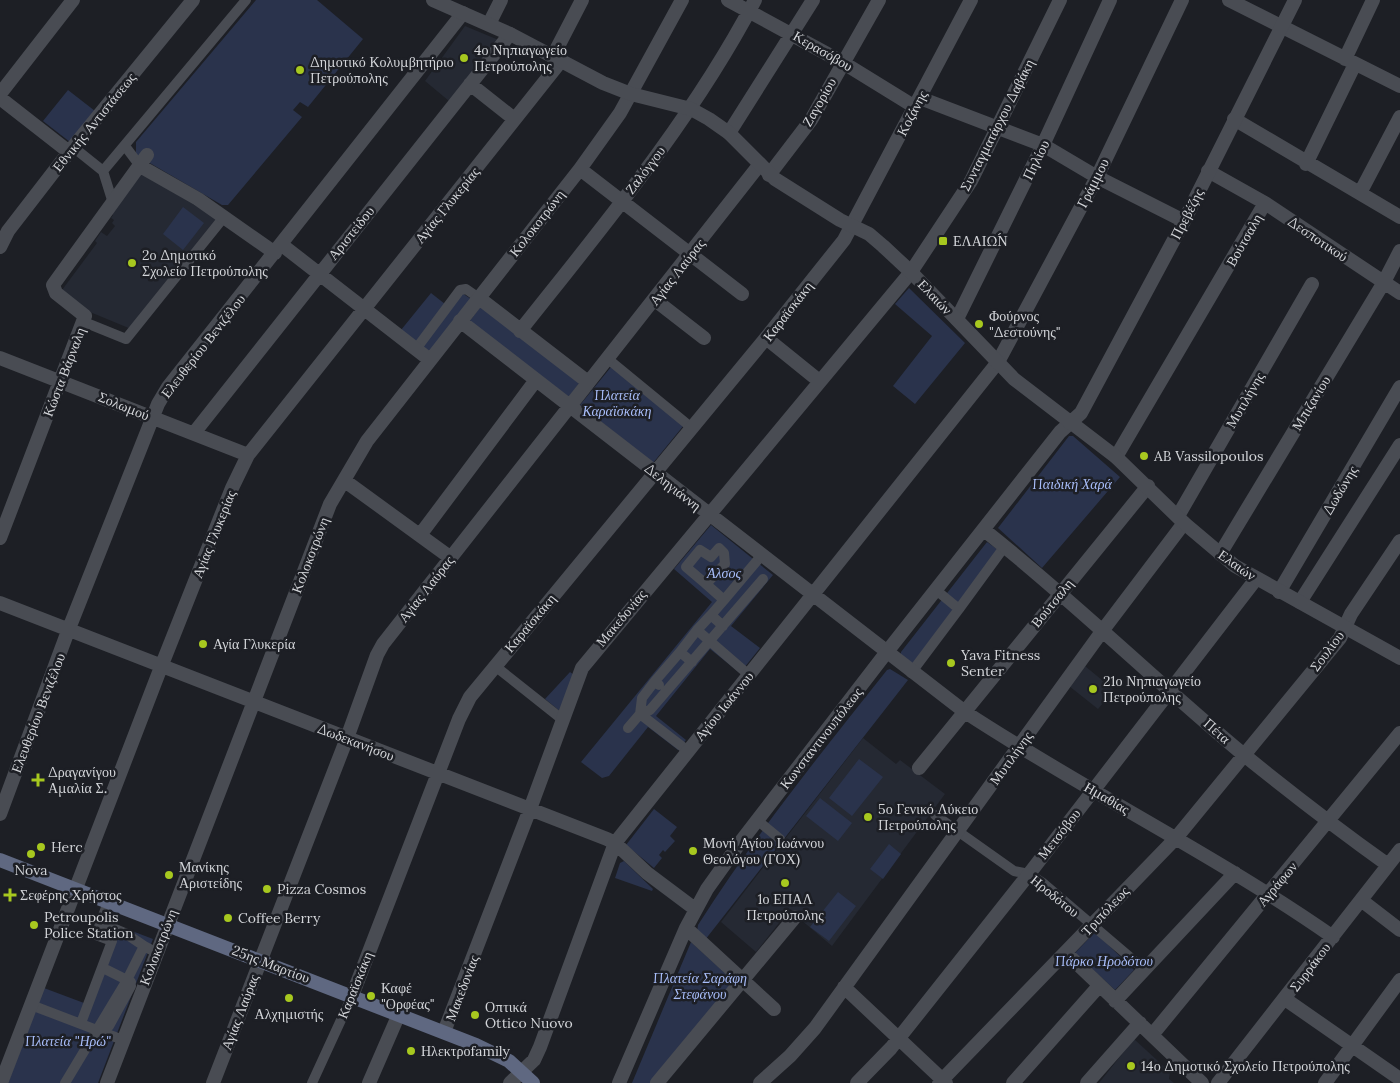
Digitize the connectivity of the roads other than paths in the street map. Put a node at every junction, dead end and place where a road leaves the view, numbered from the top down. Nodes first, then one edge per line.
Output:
1 (73, 0) edge
2 (193, 0) edge
3 (246, 0) edge
4 (432, 0) edge
5 (501, 0) edge
6 (582, 0) edge
7 (682, 0) edge
8 (728, 0) edge
9 (813, 0) edge
10 (879, 0) edge
11 (971, 0) edge
12 (1060, 0) edge
13 (1110, 0) edge
14 (1182, 0) edge
15 (1229, 0) edge
16 (1295, 0) edge
17 (1373, 0) edge
18 (752, 5) edge
19 (456, 7) edge
20 (489, 24) junction
21 (1282, 27) junction
22 (510, 34) junction
23 (792, 34) junction
24 (557, 58) junction
25 (842, 62) junction
26 (1350, 62) junction
27 (1399, 82) edge
28 (470, 84) junction
29 (0, 94) edge
30 (631, 94) junction
31 (0, 98) edge
32 (917, 103) junction
33 (691, 109) junction
34 (1400, 117) edge
35 (513, 118) junction
36 (1234, 119) junction
37 (998, 129) junction
38 (729, 134) junction
39 (1043, 145) junction
40 (125, 146) junction
41 (71, 150) junction
42 (144, 161) junction
43 (1306, 164) junction
44 (580, 169) junction
45 (765, 169) junction
46 (103, 171) junction
47 (1208, 171) junction
48 (1097, 177) junction
49 (1360, 193) junction
50 (622, 200) junction
51 (113, 204) junction
52 (1265, 204) junction
53 (224, 216) junction
54 (1400, 217) edge
55 (1184, 222) junction
56 (853, 225) junction
57 (0, 247) edge
58 (278, 249) junction
59 (1400, 251) edge
60 (690, 255) junction
61 (911, 272) junction
62 (319, 274) junction
63 (1384, 282) junction
64 (1312, 284) dead end
65 (1400, 293) edge
66 (742, 294) dead end
67 (479, 298) junction
68 (655, 300) junction
69 (363, 309) junction
70 (957, 319) junction
71 (460, 321) junction
72 (84, 322) junction
73 (520, 330) junction
74 (704, 338) dead end
75 (766, 338) junction
76 (416, 349) junction
77 (0, 358) edge
78 (608, 359) junction
79 (430, 360) junction
80 (998, 362) junction
81 (536, 380) junction
82 (818, 380) junction
83 (62, 381) junction
84 (588, 382) junction
85 (1400, 387) edge
86 (569, 406) junction
87 (152, 418) junction
88 (1070, 423) junction
89 (692, 428) junction
90 (194, 433) junction
91 (1400, 445) edge
92 (248, 455) junction
93 (1116, 457) junction
94 (656, 474) junction
95 (344, 481) junction
96 (1148, 486) junction
97 (708, 514) junction
98 (1181, 520) junction
99 (984, 530) junction
100 (420, 536) junction
101 (0, 538) edge
102 (1400, 541) edge
103 (682, 545) junction
104 (1005, 546) junction
105 (1220, 554) junction
106 (695, 556) junction
107 (761, 556) junction
108 (451, 558) junction
109 (774, 566) junction
110 (751, 568) junction
111 (764, 579) junction
112 (1256, 579) junction
113 (706, 584) junction
114 (936, 590) junction
115 (1279, 592) junction
116 (1060, 593) junction
117 (812, 596) junction
118 (724, 600) junction
119 (1300, 602) junction
120 (0, 603) edge
121 (959, 608) junction
122 (711, 615) junction
123 (723, 626) junction
124 (1345, 628) junction
125 (697, 630) junction
126 (1103, 630) junction
127 (68, 631) junction
128 (710, 641) junction
129 (680, 652) junction
130 (886, 653) junction
131 (1400, 658) edge
132 (692, 662) junction
133 (494, 666) junction
134 (161, 667) junction
135 (911, 673) junction
136 (749, 675) junction
137 (655, 681) junction
138 (667, 691) junction
139 (1170, 691) junction
140 (254, 702) junction
141 (965, 712) junction
142 (640, 714) junction
143 (563, 720) junction
144 (628, 728) dead end
145 (1400, 734) edge
146 (347, 738) junction
147 (1019, 748) junction
148 (688, 751) junction
149 (1243, 754) junction
150 (919, 768) dead end
151 (438, 774) junction
152 (1093, 790) junction
153 (530, 809) junction
154 (0, 814) edge
155 (935, 815) dead end
156 (758, 820) junction
157 (1328, 822) junction
158 (956, 831) junction
159 (1176, 838) junction
160 (780, 839) dead end
161 (615, 843) junction
162 (1400, 850) edge
163 (0, 860) edge
164 (1388, 865) junction
165 (1235, 873) junction
166 (1029, 874) junction
167 (76, 889) junction
168 (1270, 893) junction
169 (1361, 900) junction
170 (108, 902) junction
171 (695, 909) junction
172 (795, 917) dead end
173 (101, 922) junction
174 (167, 924) junction
175 (1091, 926) junction
176 (686, 928) junction
177 (1400, 930) edge
178 (1333, 936) junction
179 (150, 950) junction
180 (1066, 954) junction
181 (260, 960) junction
182 (103, 968) junction
183 (1145, 970) junction
184 (742, 980) junction
185 (1400, 980) edge
186 (126, 981) junction
187 (1099, 986) junction
188 (143, 987) junction
189 (844, 987) junction
190 (352, 996) junction
191 (1285, 999) junction
192 (1115, 1000) junction
193 (125, 1003) junction
194 (32, 1005) junction
195 (774, 1009) dead end
196 (399, 1014) junction
197 (81, 1023) junction
198 (1140, 1023) junction
199 (100, 1026) junction
200 (444, 1032) junction
201 (1152, 1035) junction
202 (899, 1037) junction
203 (123, 1040) junction
204 (1352, 1046) junction
205 (522, 1071) junction
206 (1400, 1079) edge
207 (943, 1082) edge
208 (1, 1083) edge
209 (65, 1083) edge
210 (107, 1083) edge
211 (213, 1083) edge
212 (312, 1083) edge
213 (369, 1083) edge
214 (510, 1083) edge
215 (534, 1083) edge
216 (620, 1083) edge
217 (657, 1083) edge
218 (760, 1083) edge
219 (857, 1083) edge
220 (1014, 1083) edge
221 (1087, 1083) edge
222 (1202, 1083) edge
223 (1218, 1083) edge
224 (1325, 1083) edge

1 - 29 street
2 - 41 street, Εθνικής Αντιστάσεως
3 - 40 street
4 - 19 street, Ελαιών
5 - 20 street
6 - 24 street, Αγίας Γλυκερίας
7 - 30 street, Κολοκοτρώνη
8 - 18 street, Κερασόβου
9 - 23 street
10 - 25 street, Ζαγορίου
11 - 32 street, Κοζάνης
12 - 37 street, Συνταγματάρχου Δαβάκη
13 - 39 street, Πηλίου
14 - 48 street, Γράμμου
15 - 21 street
16 - 21 street, Πρεβέζης
17 - 26 street
18 - 23 street, Κερασόβου
18 - 33 street, Ζαλόγγου
19 - 20 street, Ελαιών
19 - 58 street, Ελευθερίου Βενιζέλου
20 - 22 street, Ελαιών
21 - 26 street
21 - 36 street, Πρεβέζης
22 - 24 street, Ελαιών
22 - 28 street, Αριστείδου
23 - 25 street, Κερασόβου
23 - 38 street
24 - 30 street, Ελαιών
24 - 35 street, Αγίας Γλυκερίας
25 - 32 street, Κερασόβου
25 - 45 street, Ζαγορίου
26 - 27 street
26 - 43 street
28 - 35 street
28 - 62 street, Αριστείδου
30 - 33 street, Ελαιών
30 - 44 street, Κολοκοτρώνη
31 - 41 street
32 - 37 street, Κερασόβου
32 - 56 street, Κοζάνης
33 - 38 street, Ελαιών
33 - 50 street, Ζαλόγγου
34 - 49 street
35 - 69 street, Αγίας Γλυκερίας
36 - 43 street
36 - 47 street, Πρεβέζης
37 - 39 street, Κερασόβου
37 - 61 street, Συνταγματάρχου Δαβάκη
38 - 45 street, Ελαιών
39 - 48 street, Κερασόβου
39 - 70 street, Πηλίου
40 - 42 street
40 - 46 street
41 - 46 street
41 - 57 street, Εθνικής Αντιστάσεως
42 - 51 street, Κώστα Βάρναλη
42 - 53 street
43 - 49 street
44 - 50 street
44 - 67 street, Κολοκοτρώνη
45 - 56 street, Ελαιών
45 - 60 street, Αγίας Λαύρας
46 - 51 street
47 - 52 street, Δεσποτικού
47 - 55 street, Πρεβέζης
48 - 55 street, Κερασόβου
48 - 80 street, Γράμμου
49 - 54 street
50 - 60 street
50 - 73 street, Ζαλόγγου
51 - 72 street, Κώστα Βάρναλη
52 - 63 street, Δεσποτικού
52 - 93 street, Βούτσαλη
53 - 58 street
53 - 72 street
55 - 88 street, Πρεβέζης
56 - 61 street, Ελαιών
56 - 75 street, Καραϊσκάκη
58 - 62 street
58 - 87 street, Ελευθερίου Βενιζέλου
59 - 63 street, Μπιζανίου
60 - 66 street
60 - 68 street, Αγίας Λαύρας
61 - 70 street, Ελαιών
61 - 82 street, Μακεδονίας
62 - 69 street
62 - 90 street, Αριστείδου
63 - 65 street, Δεσποτικού
63 - 105 street, Μπιζανίου
64 - 98 street, Μυτιλήνης
67 - 71 street, Κολοκοτρώνη
67 - 73 street
67 - 76 street
68 - 74 street
68 - 78 street, Αγίας Λαύρας
69 - 76 street
69 - 92 street, Αγίας Γλυκερίας
70 - 80 street, Ελαιών
71 - 79 street, Κολοκοτρώνη
71 - 81 street, Δεληγιάννη
72 - 83 street, Κώστα Βάρναλη
73 - 84 street
75 - 82 street
75 - 89 street, Καραϊσκάκη
76 - 79 street
77 - 83 street, Σολωμού
78 - 84 street, Αγίας Λαύρας
78 - 89 street
79 - 95 street, Κολοκοτρώνη
80 - 88 street, Ελαιών
80 - 117 street, Αγίου Ιωάννου
81 - 86 street, Δεληγιάννη
81 - 100 street
82 - 97 street, Μακεδονίας
83 - 87 street, Σολωμού
83 - 101 street, Κώστα Βάρναλη
84 - 86 street, Αγίας Λαύρας
85 - 115 street, Δωδώνης
86 - 94 street, Δεληγιάννη
86 - 108 street, Αγίας Λαύρας
87 - 90 street, Σολωμού
87 - 127 street, Ελευθερίου Βενιζέλου
88 - 93 street, Ελαιών
88 - 99 street, Κωνσταντινουπόλεως
89 - 94 street, Καραϊσκάκη
90 - 92 street, Σολωμού
91 - 119 street
92 - 134 street, Αγίας Γλυκερίας
93 - 96 street, Ελαιών
94 - 97 street, Δεληγιάννη
94 - 133 street, Καραϊσκάκη
95 - 100 street
95 - 140 street, Κολοκοτρώνη
96 - 98 street, Ελαιών
96 - 116 street, Βούτσαλη
97 - 103 street, Μακεδονίας
97 - 107 street, Δεληγιάννη
98 - 105 street, Ελαιών
98 - 126 street, Μυτιλήνης
99 - 104 street, Πέτα
99 - 114 street, Κωνσταντινουπόλεως
100 - 108 street
102 - 124 street, Σουλίου
103 - 106 street
103 - 143 street, Μακεδονίας
104 - 116 street, Πέτα
104 - 121 street
105 - 112 street, Ελαιών
106 - 113 street
106 - 113 street
107 - 109 street, Δεληγιάννη
107 - 110 street
108 - 146 street, Αγίας Λαύρας
109 - 111 street
109 - 117 street, Δεληγιάννη
110 - 111 street
110 - 118 street
111 - 123 street
112 - 115 street, Ελαιών
112 - 139 street, Μετσόβου
113 - 118 street
114 - 121 street
114 - 130 street, Κωνσταντινουπόλεως
115 - 119 street, Ελαιών
116 - 126 street, Πέτα
116 - 141 street, Βούτσαλη
117 - 130 street, Δεληγιάννη
117 - 136 street, Αγίου Ιωάννου
118 - 122 street
119 - 124 street, Ελαιών
120 - 127 street, Δωδεκανήσου
121 - 135 street
122 - 123 street
122 - 125 street
123 - 128 street
124 - 131 street, Ελαιών
124 - 149 street, Σουλίου
125 - 128 street
125 - 129 street
126 - 139 street, Πέτα
126 - 147 street, Μυτιλήνης
127 - 134 street, Δωδεκανήσου
127 - 154 street, Ελευθερίου Βενιζέλου
128 - 132 street
128 - 136 street
129 - 132 street
129 - 137 street
130 - 135 street, Ημαθίας
130 - 156 street, Κωνσταντινουπόλεως
132 - 138 street
133 - 143 street
133 - 151 street, Καραϊσκάκη
134 - 140 street, Δωδεκανήσου
134 - 167 street, Αγίας Γλυκερίας
135 - 141 street, Ημαθίας
136 - 148 street, Αγίου Ιωάννου
137 - 138 street
137 - 142 street
138 - 142 street
139 - 149 street, Πέτα
139 - 152 street, Μετσόβου
140 - 146 street, Δωδεκανήσου
140 - 174 street, Κολοκοτρώνη
141 - 147 street, Ημαθίας
141 - 150 street, Βούτσαλη
142 - 144 street
142 - 148 street
143 - 153 street, Μακεδονίας
145 - 157 street, Αγράφων
146 - 151 street, Δωδεκανήσου
146 - 181 street, Αγίας Λαύρας
147 - 152 street, Ημαθίας
147 - 158 street, Μυτιλήνης
148 - 161 street, Αγίου Ιωάννου
149 - 157 street, Πέτα
149 - 159 street, Τριπόλεως
151 - 153 street, Δωδεκανήσου
151 - 190 street, Καραϊσκάκη
152 - 159 street, Ημαθίας
152 - 166 street, Μετσόβου
153 - 161 street, Δωδεκανήσου
153 - 200 street, Μακεδονίας
155 - 158 street, Ηροδότου
156 - 160 street
156 - 171 street, Κωνσταντινουπόλεως
157 - 164 street, Πέτα
157 - 168 street, Αγράφων
158 - 166 street, Ηροδότου
158 - 189 street, Μυτιλήνης
159 - 165 street, Ημαθίας
159 - 175 street, Τριπόλεως
161 - 171 street, Δωδεκανήσου
161 - 205 street, Αγίου Ιωάννου
162 - 164 street, Συρράκου
163 - 167 main road, 25ης Μαρτίου
164 - 169 street, Συρράκου
165 - 168 street, Ημαθίας
165 - 183 street
166 - 175 street, Ηροδότου
166 - 202 street, Μετσόβου
167 - 170 main road, 25ης Μαρτίου
167 - 194 street, Αγίας Γλυκερίας
168 - 178 street, Ημαθίας
168 - 201 street, Αγράφων
169 - 177 street
169 - 178 street, Συρράκου
170 - 173 street
170 - 174 main road, 25ης Μαρτίου
171 - 176 street, Κωνσταντινουπόλεως
172 - 184 street
173 - 179 street
173 - 182 street
174 - 179 street, Κολοκοτρώνη
174 - 181 main road, 25ης Μαρτίου
175 - 180 street, Τριπόλεως
175 - 183 street, Ηροδότου
176 - 184 street
176 - 216 street, Κωνσταντινουπόλεως
178 - 191 street, Συρράκου
179 - 186 street
179 - 188 street, Κολοκοτρώνη
180 - 187 street
180 - 207 street, Τριπόλεως
181 - 190 main road, 25ης Μαρτίου
181 - 211 street, Αγίας Λαύρας
182 - 186 street
182 - 197 street
183 - 192 street
184 - 195 street
184 - 217 street
185 - 204 street
186 - 188 street
186 - 193 street
187 - 192 street
187 - 220 street
188 - 193 street, Κολοκοτρώνη
189 - 202 street
189 - 218 street, Μυτιλήνης
190 - 196 main road, 25ης Μαρτίου
190 - 212 street, Καραϊσκάκη
191 - 204 street
191 - 223 street, Συρράκου
192 - 198 street
193 - 199 street
193 - 203 street, Κολοκοτρώνη
194 - 197 street
194 - 208 street, Αγίας Γλυκερίας
196 - 200 main road, 25ης Μαρτίου
196 - 213 street
197 - 199 street
198 - 201 street
198 - 221 street
199 - 203 street
199 - 209 street
200 - 205 main road, 25ης Μαρτίου
201 - 222 street
202 - 207 street
202 - 219 street, Μετσόβου
203 - 210 street, Κολοκοτρώνη
204 - 206 street
204 - 224 street
205 - 214 street, Αγίου Ιωάννου
205 - 215 main road, 25ης Μαρτίου

